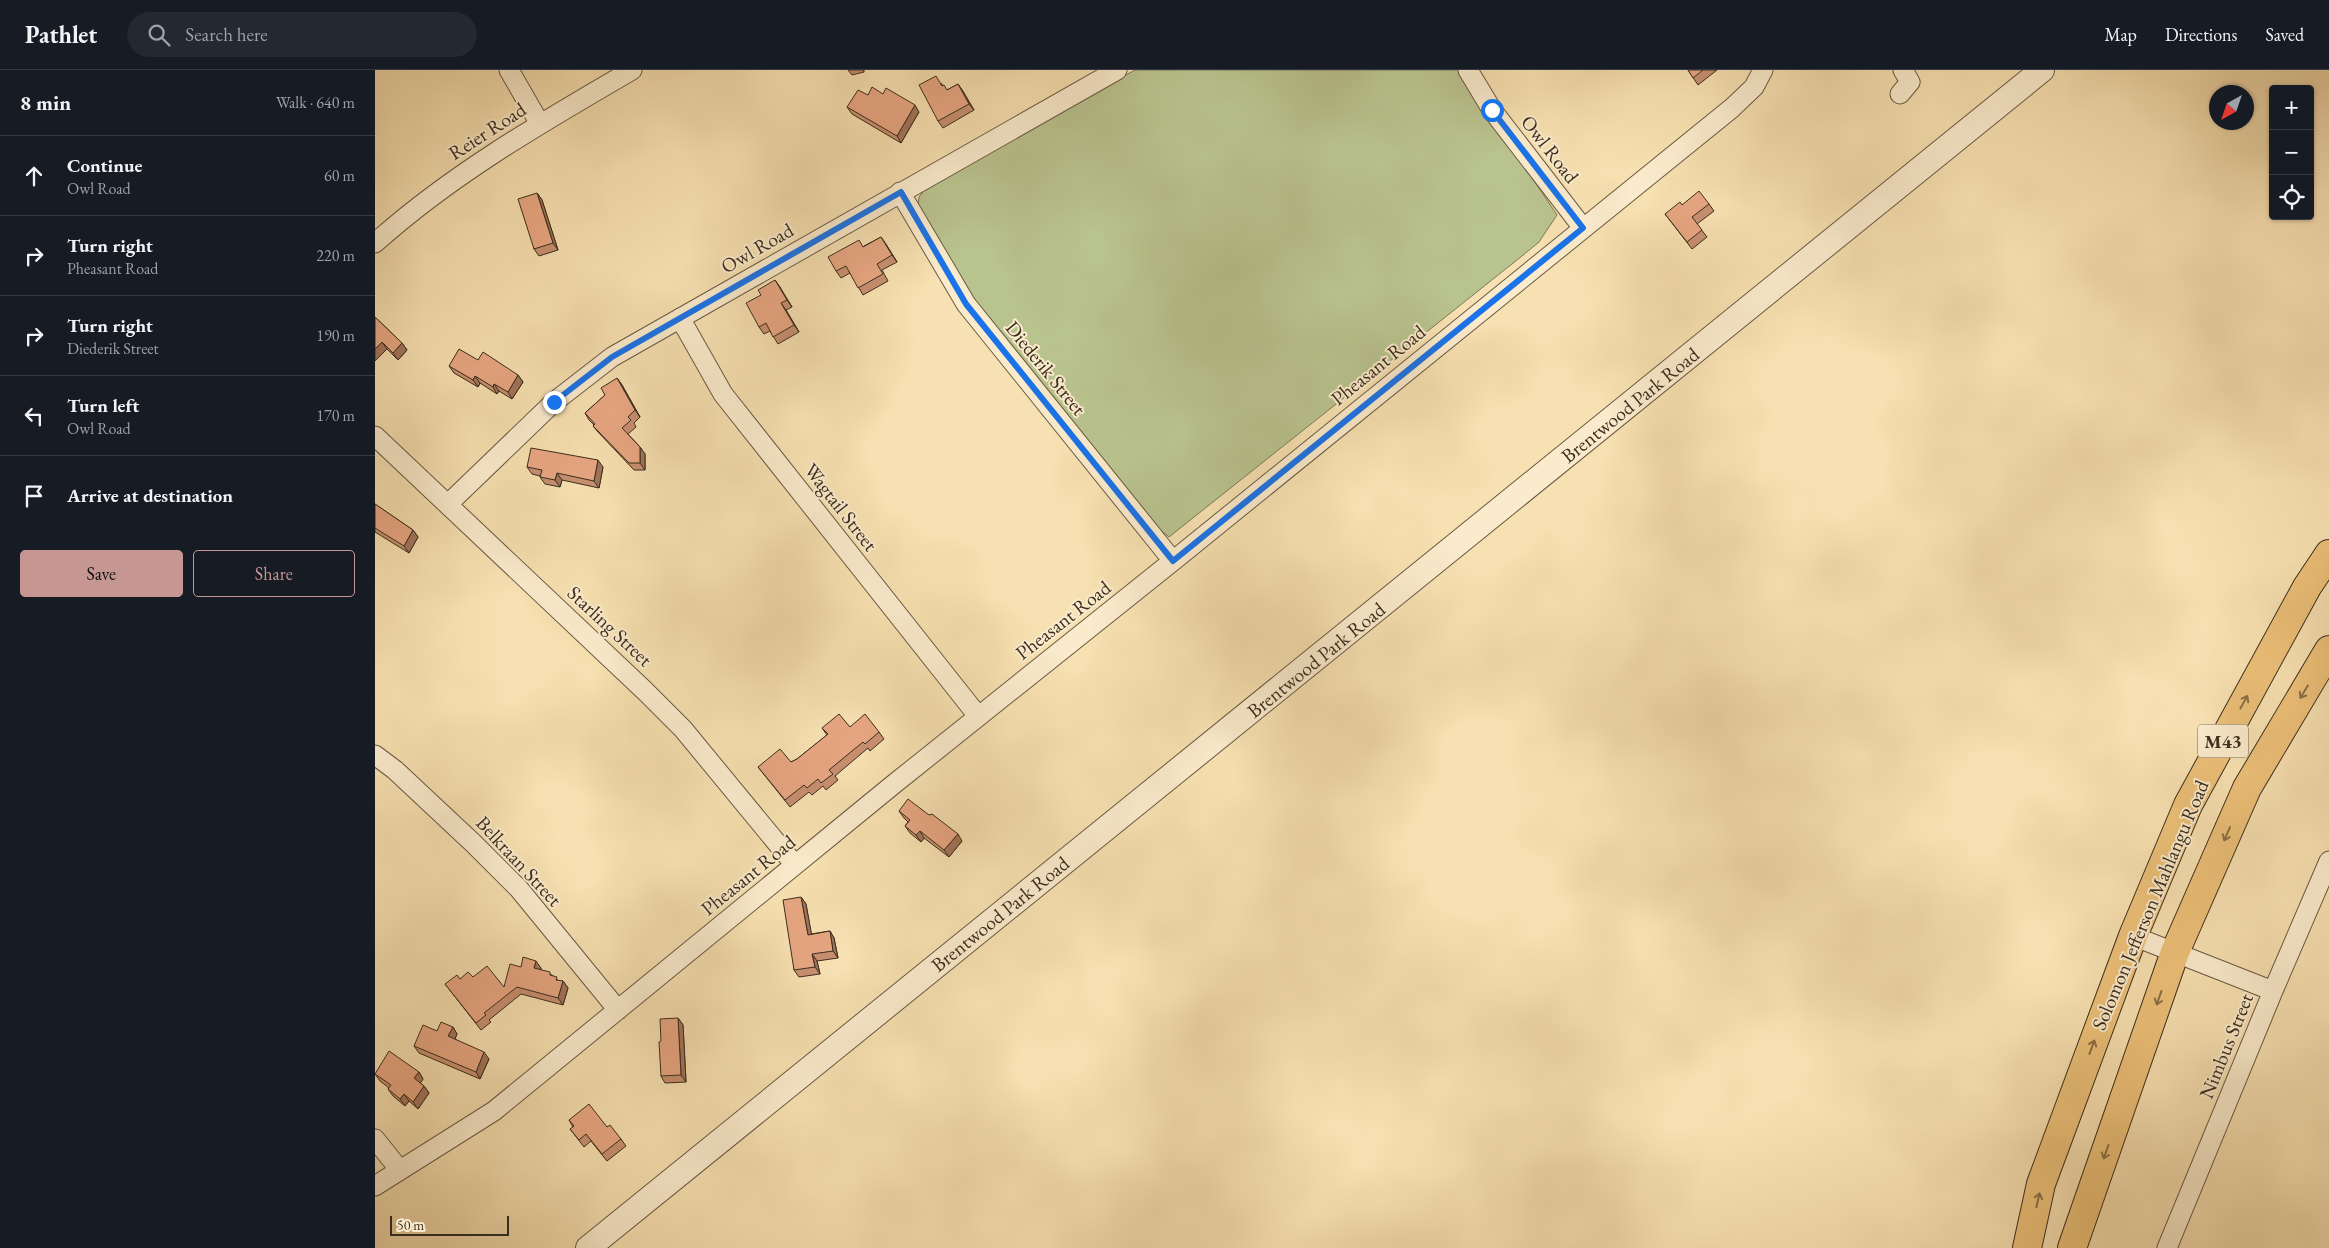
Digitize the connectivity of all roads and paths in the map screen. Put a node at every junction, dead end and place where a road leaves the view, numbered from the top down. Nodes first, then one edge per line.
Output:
1 (509, 70) edge
2 (633, 70) edge
3 (1117, 70) edge
4 (1468, 70) edge
5 (1763, 70) edge
6 (1903, 70) edge
7 (2042, 70) edge
8 (1900, 94) dead end
9 (540, 124) junction
10 (901, 192) junction
11 (1583, 228) junction
12 (375, 243) edge
13 (680, 318) junction
14 (375, 436) edge
15 (448, 504) junction
16 (2329, 554) edge
17 (1173, 561) junction
18 (2329, 650) edge
19 (978, 716) junction
20 (375, 755) edge
21 (2329, 861) edge
22 (795, 865) junction
23 (2133, 936) junction
24 (2175, 952) junction
25 (2273, 991) junction
26 (618, 1010) junction
27 (375, 1139) edge
28 (399, 1169) junction
29 (375, 1186) edge
30 (588, 1248) edge
31 (2027, 1248) edge
32 (2072, 1248) edge
33 (2167, 1248) edge

1 - 9 street
2 - 9 street, Reier Road
3 - 10 street, Owl Road
4 - 11 street, Owl Road
5 - 11 street, Pheasant Road
6 - 8 street
7 - 30 street, Brentwood Park Road
9 - 12 street, Reier Road
10 - 13 street, Owl Road
10 - 17 street, Diederik Street
11 - 17 street, Pheasant Road
13 - 15 street, Owl Road
13 - 19 street, Wagtail Street
14 - 15 street, Starling Street
15 - 22 street, Starling Street
23 -> 16 main road, Solomon Jefferson Mahlangu Road / M43
17 - 19 street, Pheasant Road
18 -> 24 main road, Solomon Jefferson Mahlangu Road / M43
19 - 22 street, Pheasant Road
20 - 26 street, Belkraan Street
21 - 25 street, Nimbus Street
22 - 26 street, Pheasant Road
23 - 24 street
31 -> 23 main road, Solomon Jefferson Mahlangu Road / M43
24 - 25 street
24 -> 32 main road, Solomon Jefferson Mahlangu Road / M43
25 - 33 street, Nimbus Street
26 - 28 street, Pheasant Road
27 - 28 street
28 - 29 street, Pheasant Road

